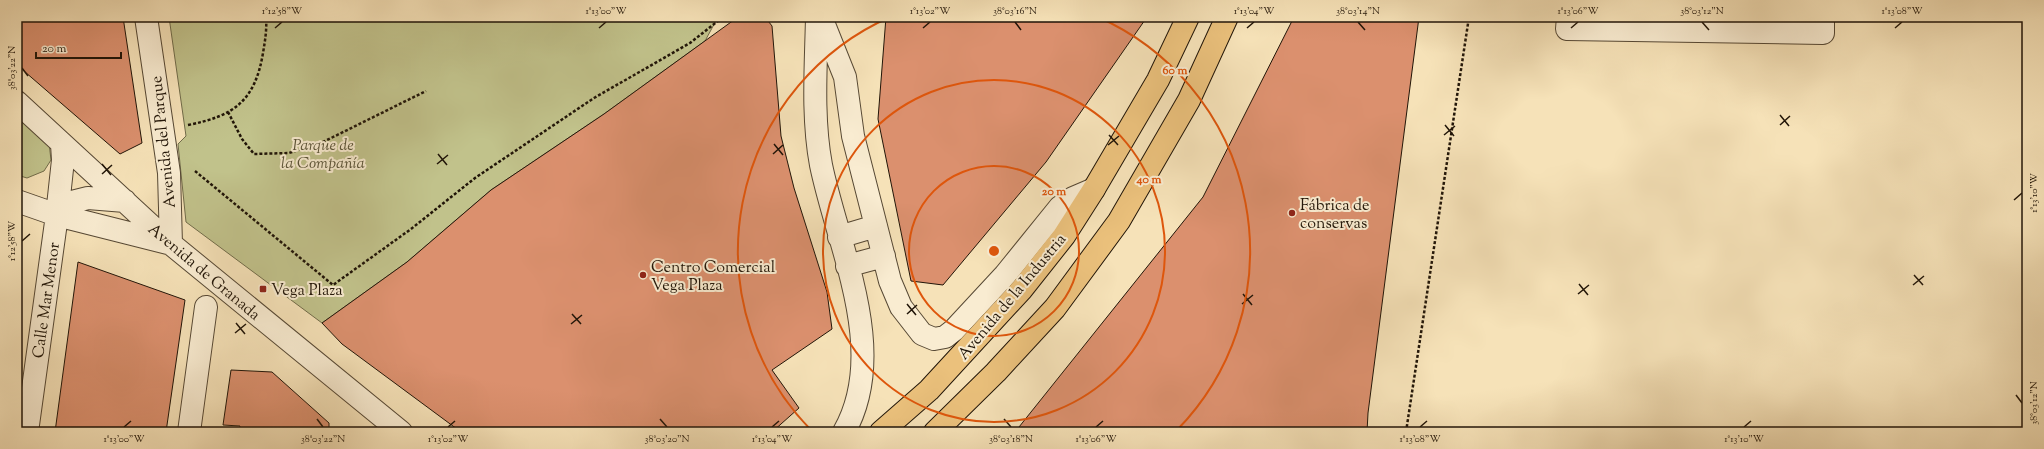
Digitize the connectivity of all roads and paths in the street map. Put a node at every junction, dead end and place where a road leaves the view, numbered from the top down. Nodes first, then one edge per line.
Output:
1 (146, 17) edge
2 (266, 17) edge
3 (723, 17) edge
4 (817, 17) edge
5 (821, 17) edge
6 (1188, 17) edge
7 (1227, 17) edge
8 (1470, 17) edge
9 (1568, 17) edge
10 (1823, 17) edge
11 (816, 67) junction
12 (845, 77) junction
13 (426, 91) dead end
14 (17, 102) edge
15 (228, 112) junction
16 (163, 138) junction
17 (62, 144) junction
18 (1094, 189) junction
19 (17, 201) edge
20 (125, 201) junction
21 (57, 215) junction
22 (876, 226) junction
23 (839, 237) junction
24 (171, 244) junction
25 (884, 256) junction
26 (847, 266) junction
27 (206, 307) dead end
28 (24, 409) edge
29 (27, 432) edge
30 (189, 432) edge
31 (401, 432) edge
32 (844, 432) edge
33 (881, 432) edge
34 (935, 432) edge
35 (1406, 432) edge

1 - 16 street, Avenida del Parque
2 - 15 path
3 - 16 path
4 - 11 street
5 - 12 street
6 - 18 main road, Avenida de la Industria
7 - 34 main road
8 - 35 path
9 - 10 street
11 - 12 street
11 - 23 street
12 - 22 street
13 - 15 path
14 - 17 street, Avenida de Granada
15 - 16 path
16 - 24 street, Avenida del Parque
17 - 20 street, Avenida de Granada
17 - 21 street, Calle Mar Menor
18 - 25 street
18 - 33 main road, Avenida de la Industria
19 - 21 street
20 - 21 street
20 - 24 street, Avenida de Granada
21 - 24 street
21 - 28 street, Calle Mar Menor
22 - 23 street
22 - 25 street
23 - 26 street
24 - 31 street, Avenida de Granada
25 - 26 street
26 - 32 street
27 - 30 street
28 - 29 street, Calle Mar Menor

